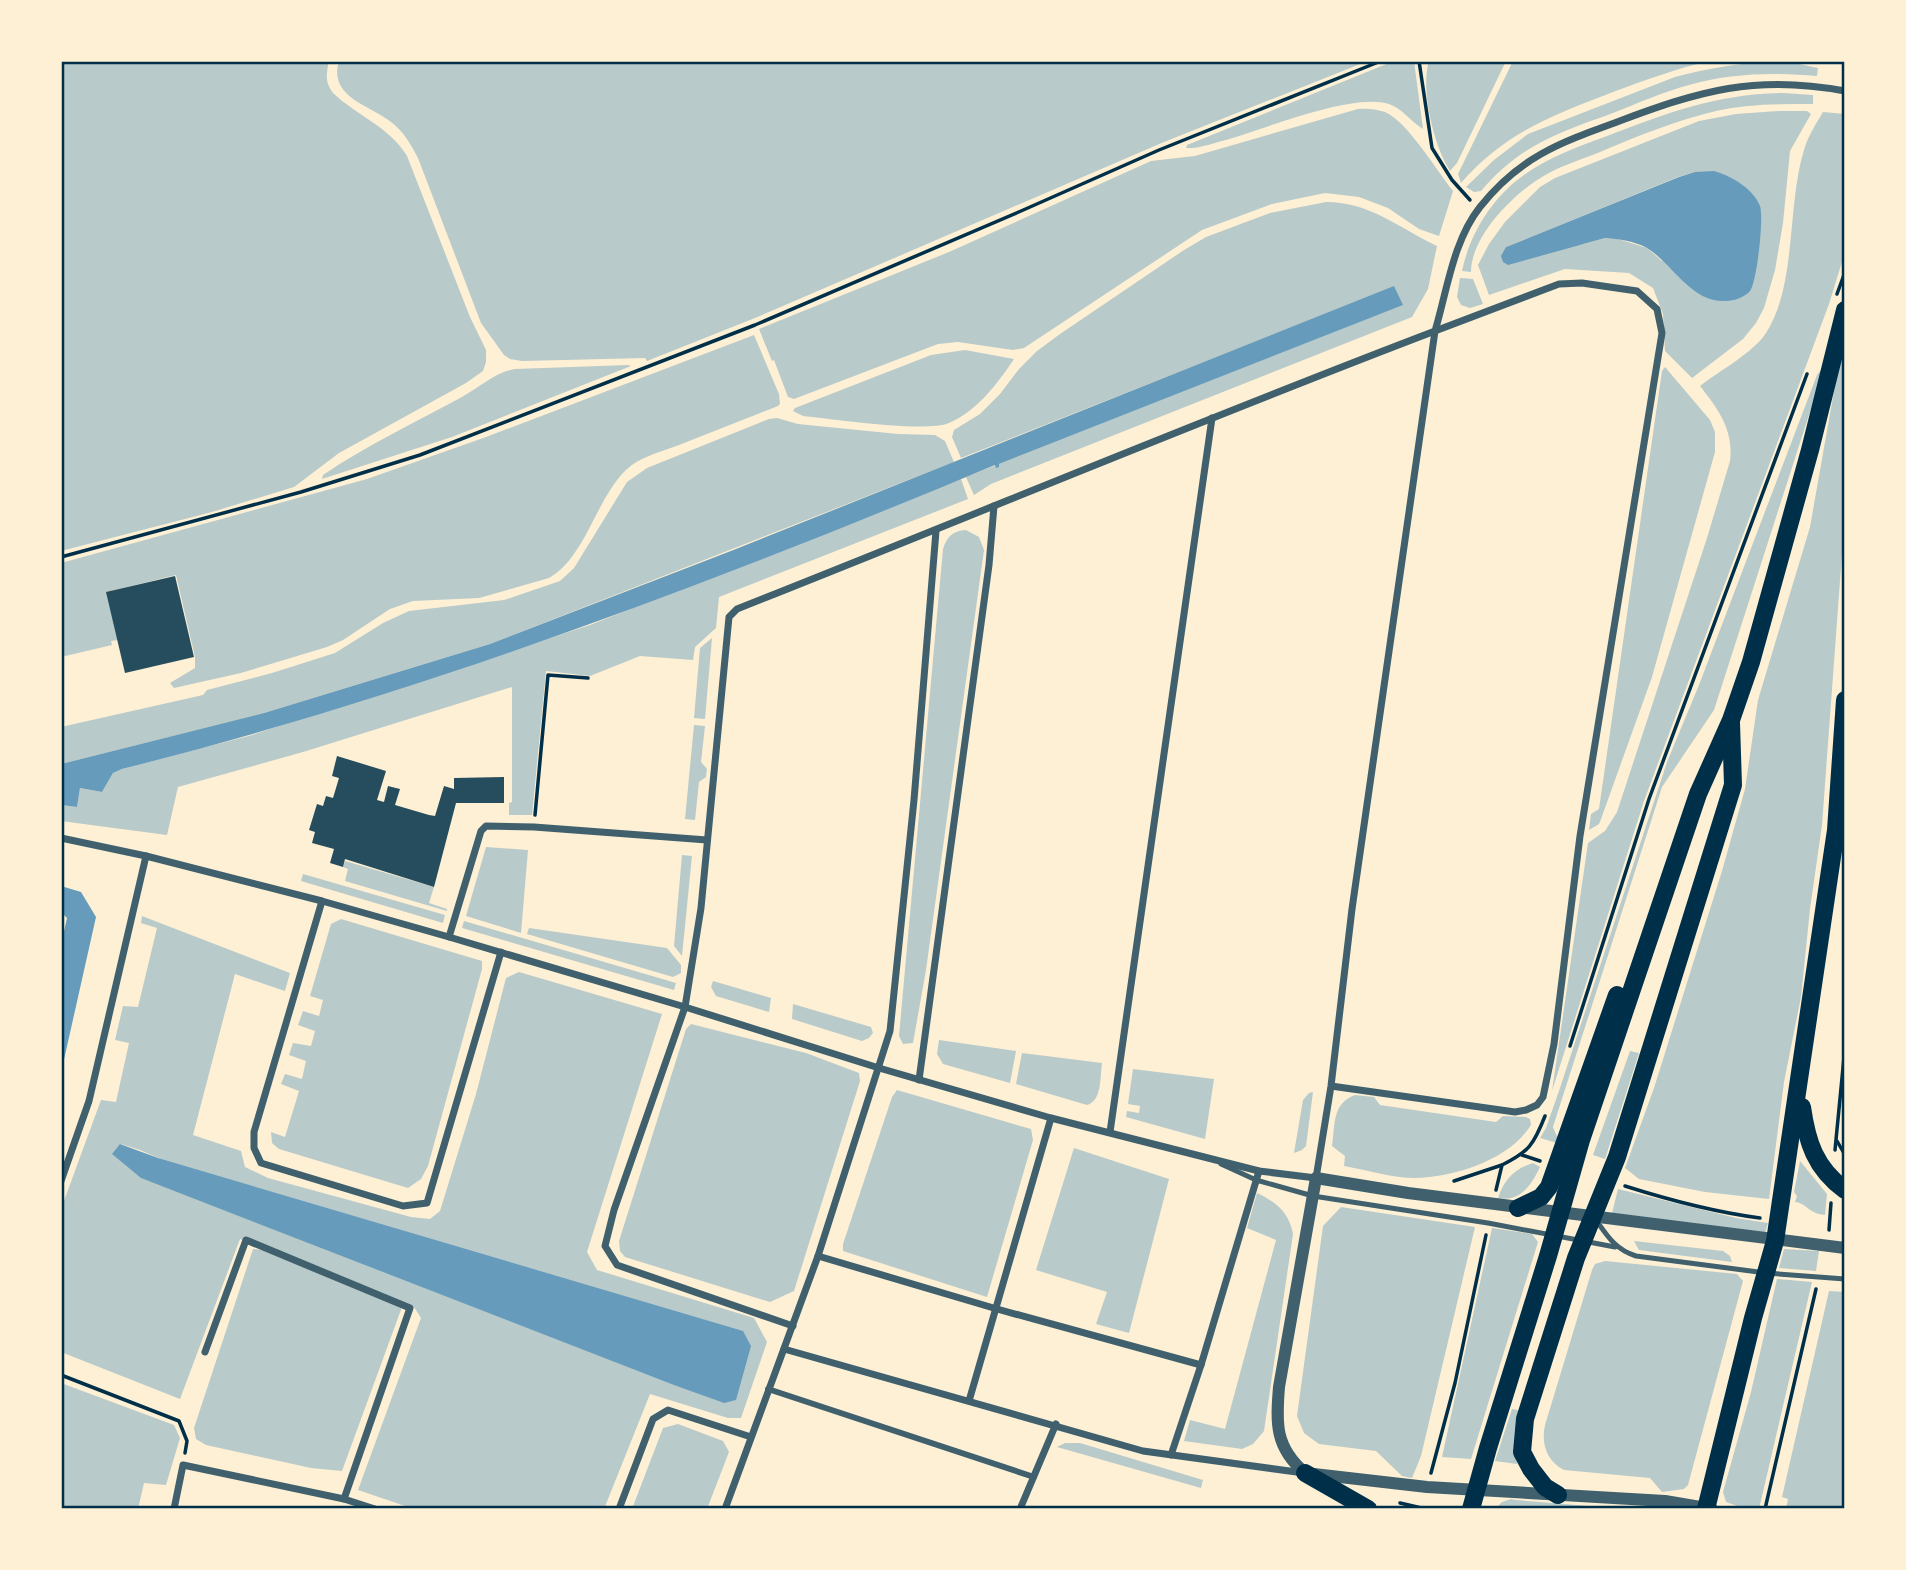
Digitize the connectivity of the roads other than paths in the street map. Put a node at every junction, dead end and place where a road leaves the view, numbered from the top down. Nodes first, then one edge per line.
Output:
1 (1845, 91) edge
2 (1840, 303) edge
3 (1436, 331) junction
4 (1212, 418) junction
5 (995, 506) junction
6 (936, 531) junction
7 (1845, 700) edge
8 (1731, 720) junction
9 (61, 838) edge
10 (707, 840) junction
11 (146, 856) junction
12 (322, 901) junction
13 (1652, 929) junction
14 (449, 937) junction
15 (501, 952) junction
16 (685, 1007) junction
17 (879, 1068) junction
18 (919, 1080) junction
19 (1331, 1086) junction
20 (1799, 1090) junction
21 (1051, 1118) junction
22 (1110, 1132) junction
23 (1206, 1157) junction
24 (1259, 1171) junction
25 (63, 1172) edge
26 (1316, 1178) junction
27 (1256, 1180) junction
28 (61, 1181) edge
29 (1845, 1191) edge
30 (1313, 1196) junction
31 (1518, 1208) junction
32 (1560, 1213) junction
33 (1593, 1217) junction
34 (1554, 1235) junction
35 (1584, 1240) junction
36 (1775, 1241) junction
37 (1615, 1247) junction
38 (1845, 1248) edge
39 (818, 1256) junction
40 (1766, 1273) junction
41 (1845, 1279) edge
42 (997, 1309) junction
43 (793, 1326) junction
44 (784, 1349) junction
45 (205, 1352) dead end
46 (1201, 1365) junction
47 (768, 1389) junction
48 (969, 1401) junction
49 (1056, 1424) junction
50 (751, 1437) junction
51 (1171, 1455) junction
52 (1305, 1473) junction
53 (1034, 1477) junction
54 (1476, 1490) junction
55 (1558, 1494) junction
56 (344, 1499) junction
57 (1708, 1508) edge
58 (174, 1509) edge
59 (375, 1509) edge
60 (620, 1509) edge
61 (725, 1509) edge
62 (1020, 1509) edge
63 (1368, 1509) edge
64 (1471, 1509) edge

1 - 3 street
2 - 8 main road
3 - 4 street
3 - 19 street
3 - 19 street
4 - 5 street
4 - 22 street
5 - 6 street
5 - 18 street
6 - 10 street
6 - 17 street
7 - 20 main road
8 - 13 main road
8 - 33 main road
9 - 11 street
10 - 14 street
10 - 16 street
11 - 12 street
11 - 25 street
12 - 14 street
12 - 15 street
13 - 31 main road
13 - 32 main road
14 - 15 street
15 - 16 street
16 - 17 street
16 - 43 street
17 - 18 street
17 - 39 street
18 - 21 street
19 - 26 street
20 - 29 main road
20 - 36 main road
21 - 22 street
21 - 42 street
22 - 23 street
23 - 24 street
23 - 27 lane
24 - 26 street
24 - 27 street
25 - 28 street
26 - 30 street
26 - 31 street
27 - 30 lane
27 - 46 street
30 - 34 lane
30 - 52 street
31 - 32 street
32 - 33 street
32 - 34 main road
33 - 35 main road
33 - 36 street
33 - 37 lane
34 - 35 lane
34 - 54 main road
35 - 37 lane
35 - 55 main road
36 - 38 street
36 - 40 main road
37 - 40 lane
39 - 42 street
39 - 43 street
40 - 41 lane
40 - 57 main road
42 - 46 street
42 - 48 street
43 - 44 street
44 - 47 street
44 - 48 street
45 - 56 street
46 - 51 street
47 - 50 street
47 - 53 street
48 - 49 street
49 - 51 street
49 - 53 street
50 - 60 street
50 - 61 street
51 - 52 street
52 - 54 street
52 - 63 main road
53 - 62 street
54 - 55 street
54 - 64 main road
55 - 57 street
56 - 58 street
56 - 59 street

